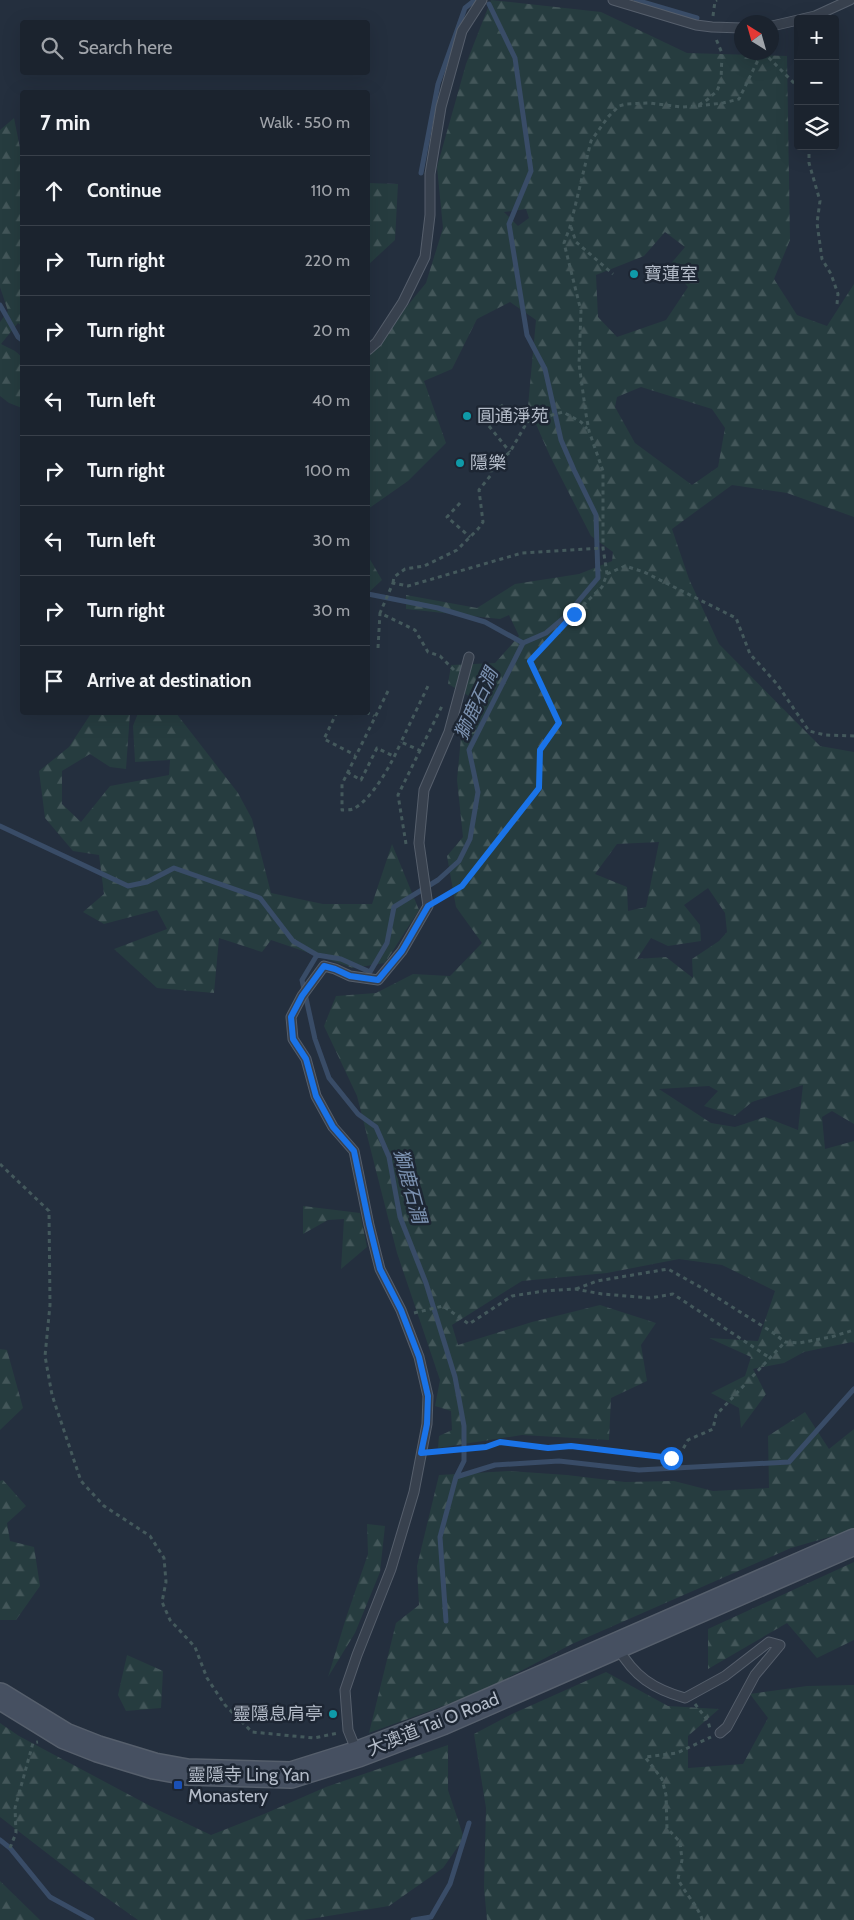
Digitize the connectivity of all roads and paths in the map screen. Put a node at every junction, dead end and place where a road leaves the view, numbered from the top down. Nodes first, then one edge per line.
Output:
1 (482, 0) edge
2 (613, 0) edge
3 (850, 0) edge
4 (817, 15) edge
5 (794, 21) edge
6 (779, 24) edge
7 (712, 27) junction
8 (734, 28) edge
9 (758, 60) edge
10 (770, 60) edge
11 (794, 83) edge
12 (697, 106) junction
13 (809, 150) edge
14 (570, 227) junction
15 (613, 274) dead end
16 (837, 304) dead end
17 (370, 348) edge
18 (503, 405) dead end
19 (589, 431) junction
20 (510, 452) junction
21 (460, 503) dead end
22 (470, 537) junction
23 (602, 548) junction
24 (607, 574) junction
25 (392, 585) junction
26 (380, 613) junction
27 (378, 648) dead end
28 (440, 656) dead end
29 (469, 657) dead end
30 (428, 686) dead end
31 (388, 691) dead end
32 (370, 714) edge
33 (336, 715) edge
34 (374, 716) junction
35 (854, 736) edge
36 (401, 742) junction
37 (421, 751) dead end
38 (355, 755) junction
39 (395, 757) junction
40 (347, 772) junction
41 (428, 906) junction
42 (0, 1164) edge
43 (575, 1289) junction
44 (429, 1310) dead end
45 (854, 1330) edge
46 (785, 1342) junction
47 (770, 1358) junction
48 (421, 1453) junction
49 (854, 1542) edge
50 (616, 1645) junction
51 (0, 1696) edge
52 (689, 1696) junction
53 (348, 1730) junction
54 (720, 1733) dead end
55 (65, 1736) junction
56 (358, 1754) junction
57 (10, 1848) dead end
58 (702, 1920) edge

1 - 17 lane
2 - 7 lane
3 - 4 lane
5 - 6 lane
7 - 8 lane
7 - 12 path
9 - 12 path
10 - 11 path
12 - 14 path
13 - 16 path
14 - 15 path
14 - 19 path
18 - 20 path
19 - 20 path
19 - 23 path
20 - 22 path
21 - 22 path
22 - 25 path
23 - 24 path
23 - 25 path
24 - 35 path
24 - 41 path
25 - 26 path
26 - 27 path
26 - 28 path
29 - 41 lane
30 - 36 path
31 - 34 path
32 - 34 path
33 - 38 path
34 - 38 path
36 - 37 path
36 - 39 path
38 - 40 path
39 - 40 path
39 - 40 path
41 - 48 lane
42 - 53 path
43 - 44 path
43 - 46 path
43 - 47 path
45 - 46 path
46 - 47 path
47 - 48 path
48 - 53 lane
49 - 50 main road, 大澳道 Tai O Road
50 - 52 lane
50 - 56 main road, 大澳道 Tai O Road
51 - 55 main road, 大澳道 Tai O Road
52 - 54 lane
52 - 58 path
53 - 56 lane
55 - 56 main road, 大澳道 Tai O Road
55 - 57 path

